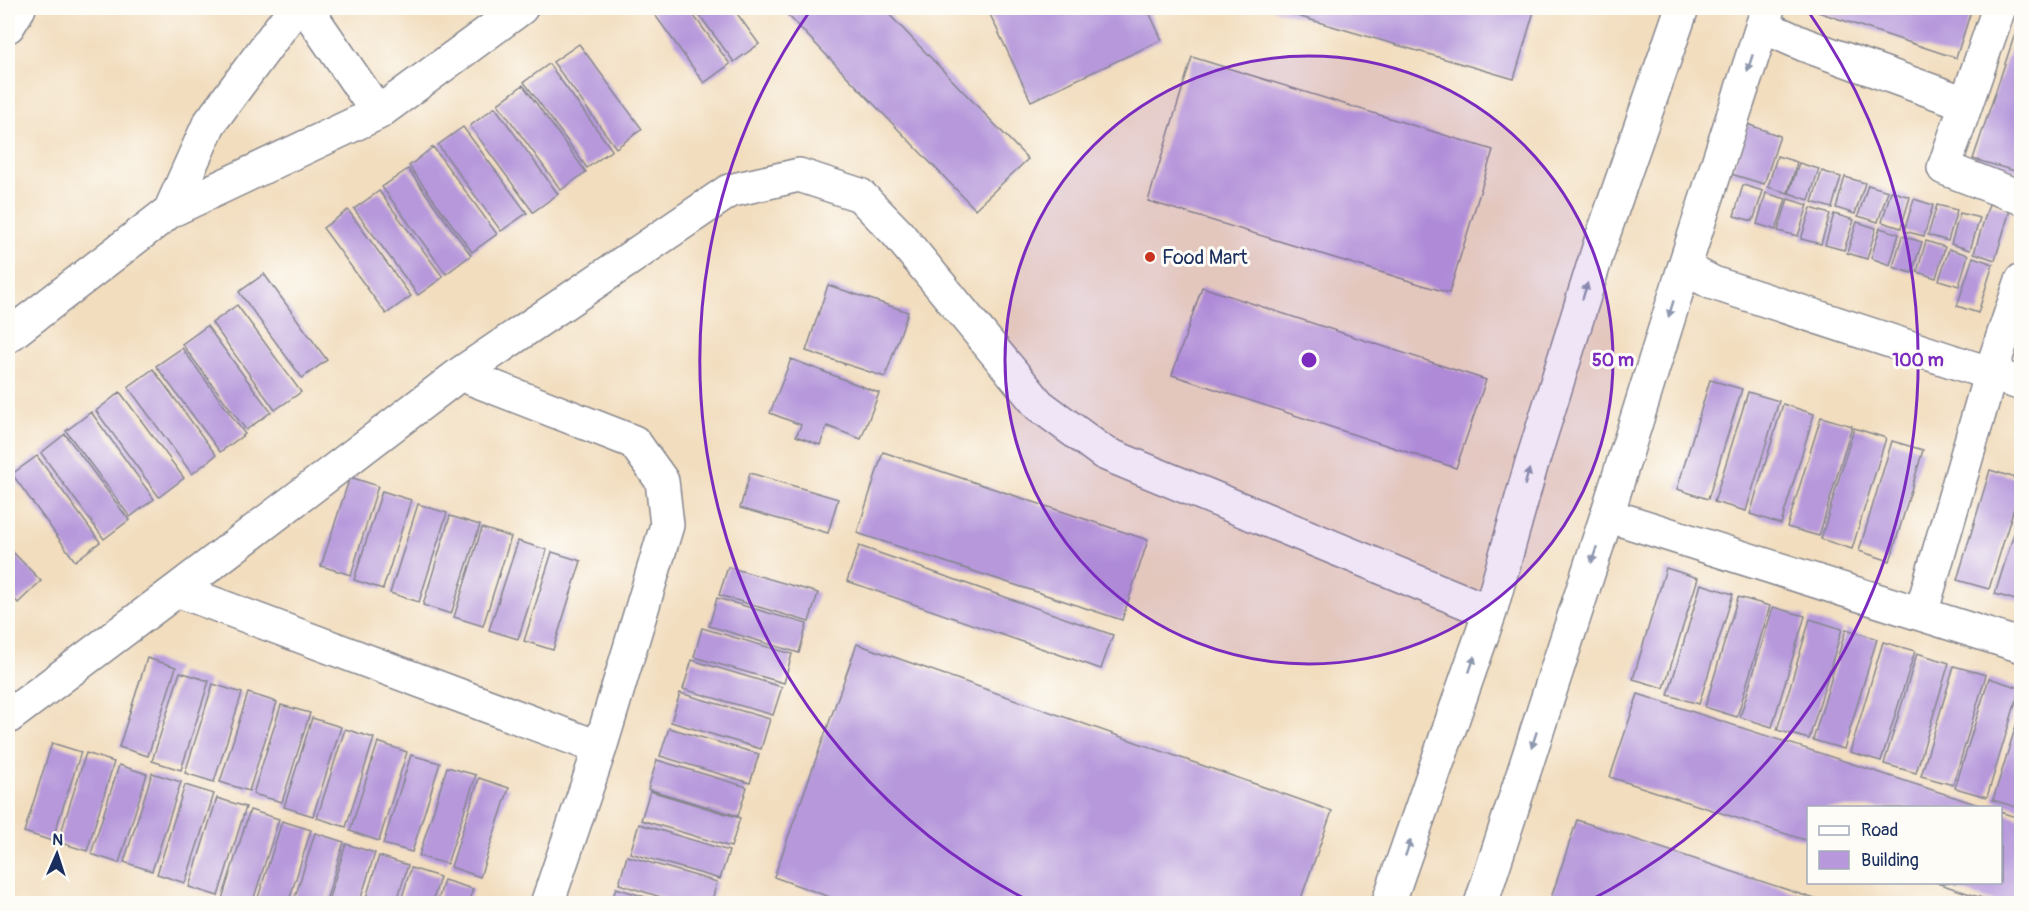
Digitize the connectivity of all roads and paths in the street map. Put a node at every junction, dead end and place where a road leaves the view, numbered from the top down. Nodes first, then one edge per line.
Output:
1 (19, 8) edge
2 (295, 8) edge
3 (306, 8) edge
4 (521, 8) edge
5 (1682, 8) edge
6 (1999, 8) edge
7 (1765, 17) edge
8 (8, 26) edge
9 (1965, 104) junction
10 (378, 113) junction
11 (2022, 198) edge
12 (170, 211) junction
13 (1684, 268) junction
14 (2022, 280) edge
15 (12, 325) edge
16 (1991, 372) junction
17 (460, 374) junction
18 (2022, 384) edge
19 (1607, 515) junction
20 (177, 590) junction
21 (1490, 612) junction
22 (1921, 614) junction
23 (2022, 646) edge
24 (8, 717) edge
25 (600, 748) junction
26 (547, 903) edge
27 (1388, 903) edge
28 (1481, 903) edge

1 - 8 street
2 - 12 street
3 - 10 street
4 - 10 street
21 -> 5 street
6 - 9 street
7 - 9 street
7 -> 13 street
9 - 11 street
10 - 12 street
12 - 15 street
13 - 16 street
13 -> 19 street
14 - 16 street
16 - 18 street
16 - 22 street
17 - 20 street
17 - 21 street
17 - 25 street
19 - 22 street
19 -> 28 street
20 - 24 street
20 - 25 street
27 -> 21 street
22 - 23 street
25 - 26 street

